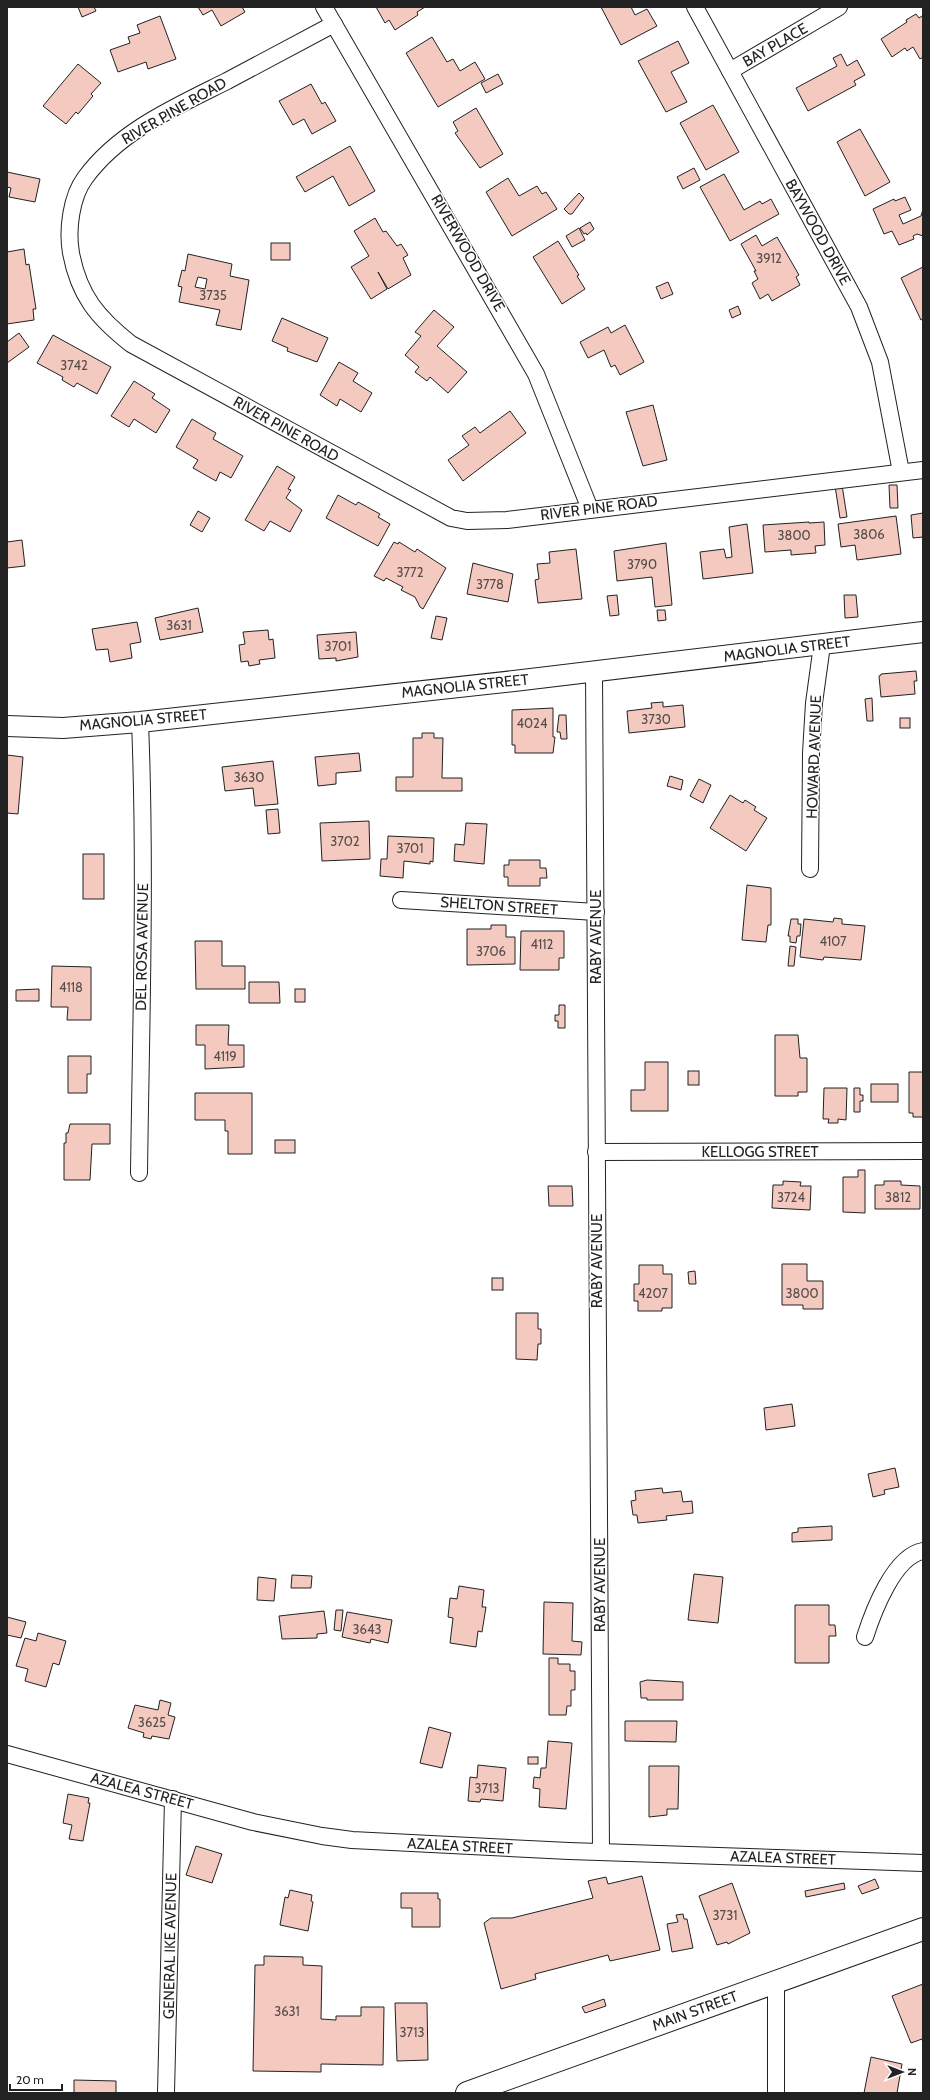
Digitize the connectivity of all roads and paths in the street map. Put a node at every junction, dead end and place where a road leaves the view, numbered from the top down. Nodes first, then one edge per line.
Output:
1 (324, 7) edge
2 (695, 7) edge
3 (839, 7) edge
4 (334, 24) junction
5 (730, 71) junction
6 (923, 470) edge
7 (901, 472) junction
8 (590, 509) junction
9 (923, 632) edge
10 (822, 645) junction
11 (594, 671) junction
12 (140, 722) junction
13 (7, 726) edge
14 (810, 869) dead end
15 (401, 900) dead end
16 (596, 912) junction
17 (923, 1151) edge
18 (596, 1152) junction
19 (139, 1172) dead end
20 (923, 1551) edge
21 (865, 1637) dead end
22 (7, 1754) edge
23 (173, 1799) junction
24 (601, 1851) junction
25 (923, 1863) edge
26 (923, 1929) edge
27 (776, 1983) junction
28 (166, 2093) edge
29 (466, 2093) edge
30 (776, 2093) edge

1 - 4 street, RIVERWOOD DRIVE
2 - 5 street, BAYWOOD DRIVE
3 - 5 street, BAY PLACE
4 - 8 street, RIVERWOOD DRIVE
4 - 8 street, RIVER PINE ROAD
5 - 7 street, BAYWOOD DRIVE
6 - 7 street, RIVER PINE ROAD
7 - 8 street, RIVER PINE ROAD
9 - 10 street, MAGNOLIA STREET
10 - 11 street, MAGNOLIA STREET
10 - 14 street, HOWARD AVENUE
11 - 12 street, MAGNOLIA STREET
11 - 16 street, RABY AVENUE
12 - 13 street, MAGNOLIA STREET
12 - 19 street, DEL ROSA AVENUE
15 - 16 street, SHELTON STREET
16 - 18 street, RABY AVENUE
17 - 18 street, KELLOGG STREET
18 - 24 street, RABY AVENUE
20 - 21 street
22 - 23 street, AZALEA STREET
23 - 24 street, AZALEA STREET
23 - 28 street, GENERAL IKE AVENUE
24 - 25 street, AZALEA STREET
26 - 27 main road, MAIN STREET
27 - 29 main road, MAIN STREET
27 - 30 street

